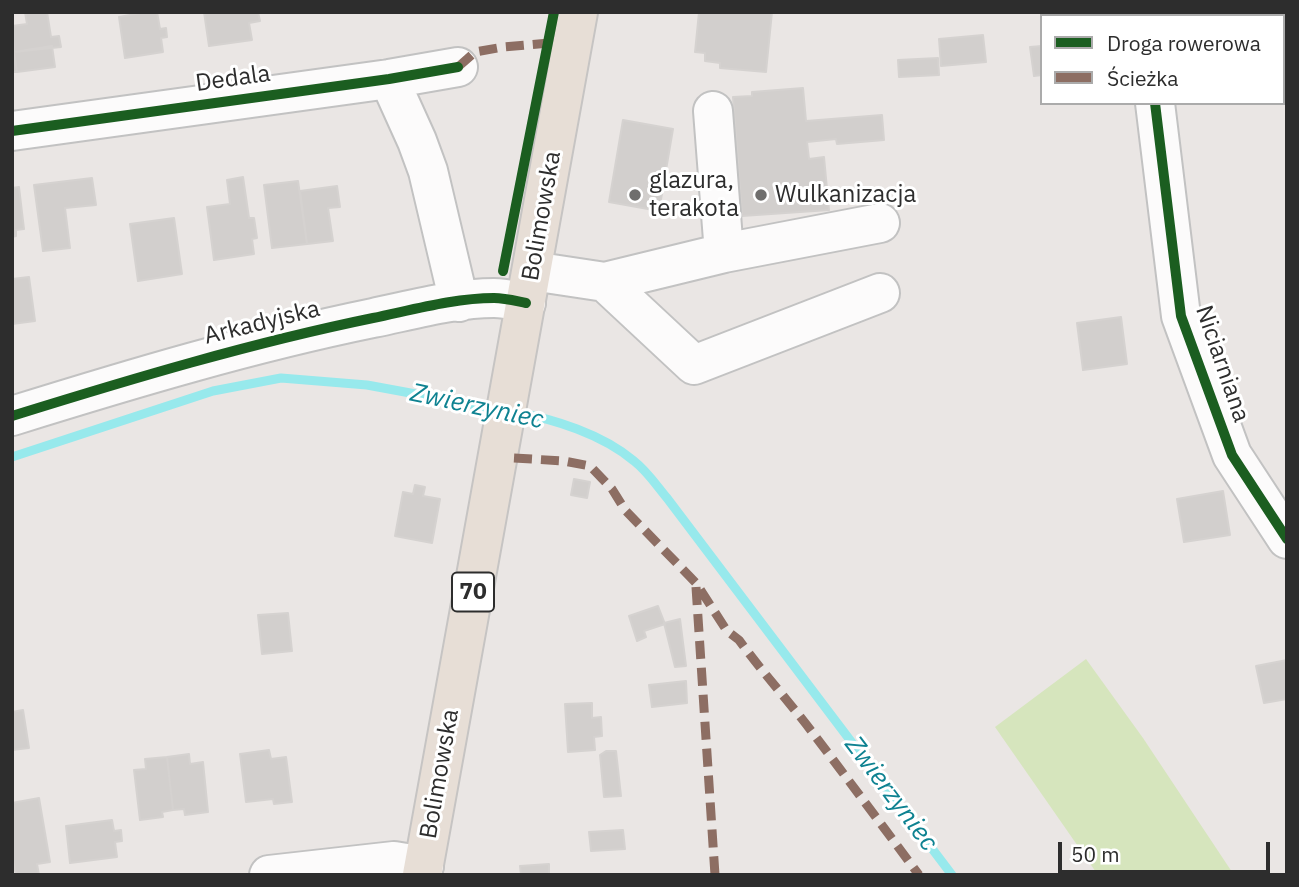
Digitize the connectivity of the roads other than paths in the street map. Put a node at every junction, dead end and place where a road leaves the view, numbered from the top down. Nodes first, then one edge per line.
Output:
1 (578, 12) edge
2 (458, 67) dead end
3 (389, 79) junction
4 (1154, 105) edge
5 (713, 111) dead end
6 (12, 131) edge
7 (880, 223) dead end
8 (724, 253) junction
9 (605, 282) junction
10 (529, 287) junction
11 (880, 293) dead end
12 (459, 302) junction
13 (12, 416) edge
14 (1287, 539) edge
15 (423, 870) edge
16 (269, 875) edge

1 - 10 main road, Bolimowska
2 - 3 street, Dedala
3 - 6 street, Dedala
3 - 12 street
4 - 14 street, Niciarniana
5 - 8 street
7 - 8 street
8 - 9 street
9 - 10 street, Arkadyjska
9 - 11 street
10 - 12 street, Arkadyjska
10 - 15 main road, Bolimowska / 70
12 - 13 street, Arkadyjska
15 - 16 street

